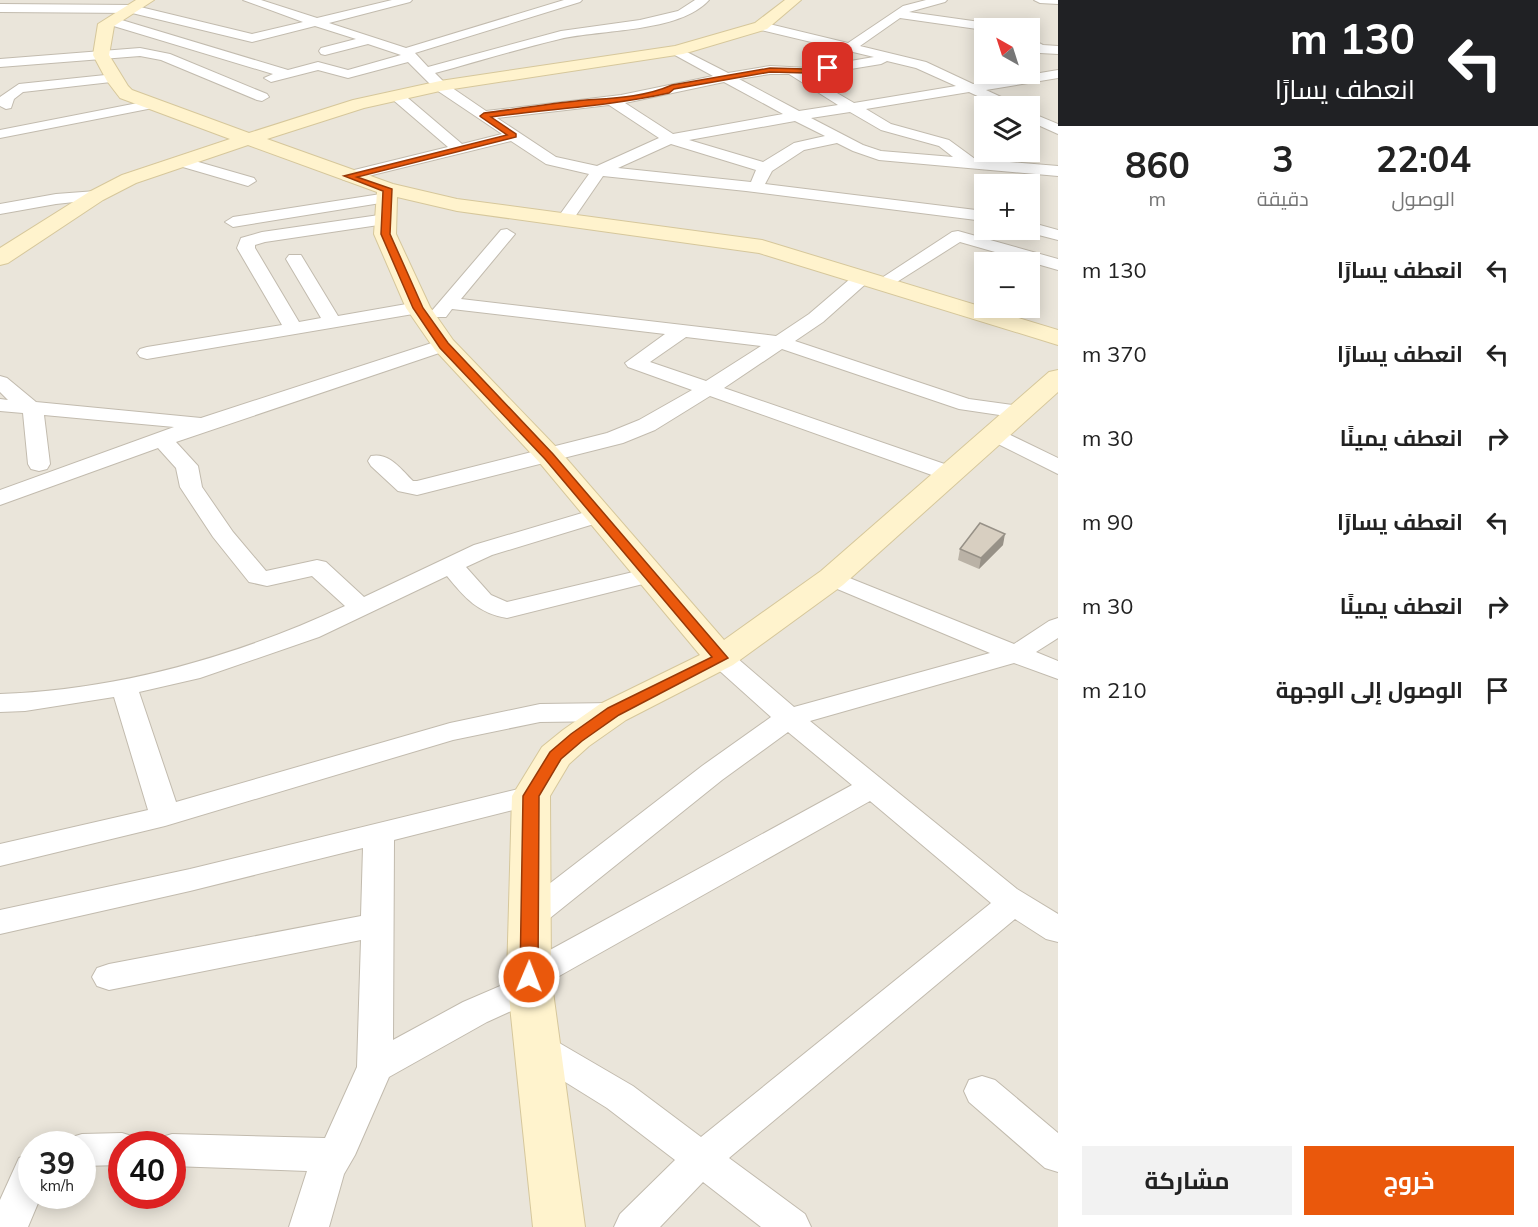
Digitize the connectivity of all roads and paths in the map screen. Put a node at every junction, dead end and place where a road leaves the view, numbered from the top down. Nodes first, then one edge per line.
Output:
1 (249, 0) edge
2 (406, 0) edge
3 (576, 0) edge
4 (703, 0) edge
5 (794, 0) edge
6 (941, 0) edge
7 (1040, 0) edge
8 (1058, 2) edge
9 (140, 4) edge
10 (905, 8) edge
11 (0, 9) edge
12 (111, 21) junction
13 (316, 22) junction
14 (640, 24) junction
15 (974, 24) edge
16 (761, 26) junction
17 (368, 40) junction
18 (672, 43) junction
19 (851, 47) junction
20 (1040, 49) edge
21 (325, 51) dead end
22 (1058, 51) edge
23 (101, 55) junction
24 (408, 55) junction
25 (896, 58) junction
26 (0, 63) edge
27 (806, 71) junction
28 (288, 74) junction
29 (1058, 74) edge
30 (724, 77) junction
31 (115, 78) junction
32 (433, 79) junction
33 (236, 87) junction
34 (971, 88) junction
35 (397, 96) junction
36 (988, 96) edge
37 (262, 97) dead end
38 (614, 102) junction
39 (153, 104) junction
40 (6, 105) dead end
41 (852, 108) junction
42 (484, 116) junction
43 (797, 116) junction
44 (1040, 121) edge
45 (1058, 130) edge
46 (0, 134) edge
47 (513, 136) junction
48 (839, 138) junction
49 (248, 139) junction
50 (670, 139) junction
51 (459, 149) junction
52 (181, 162) junction
53 (971, 163) junction
54 (765, 168) junction
55 (1025, 168) junction
56 (599, 171) junction
57 (1058, 171) edge
58 (1022, 174) edge
59 (348, 176) junction
60 (248, 181) dead end
61 (756, 187) junction
62 (96, 196) junction
63 (387, 202) junction
64 (0, 209) edge
65 (974, 215) edge
66 (564, 220) junction
67 (233, 222) dead end
68 (974, 227) edge
69 (1040, 230) edge
70 (507, 234) dead end
71 (1058, 235) edge
72 (958, 236) junction
73 (0, 258) edge
74 (295, 259) dead end
75 (1058, 265) edge
76 (863, 277) junction
77 (883, 283) junction
78 (435, 320) junction
79 (333, 322) junction
80 (294, 329) junction
81 (682, 331) junction
82 (1058, 338) edge
83 (780, 342) junction
84 (147, 353) dead end
85 (1057, 381) edge
86 (0, 382) edge
87 (710, 388) junction
88 (0, 405) edge
89 (33, 410) junction
90 (1019, 412) junction
91 (204, 424) junction
92 (996, 434) junction
93 (162, 440) junction
94 (546, 453) junction
95 (379, 461) dead end
96 (39, 464) dead end
97 (1058, 467) edge
98 (951, 474) junction
99 (0, 498) edge
100 (599, 515) junction
101 (451, 565) junction
102 (650, 575) junction
103 (832, 578) junction
104 (362, 608) junction
105 (1058, 626) edge
106 (1018, 652) junction
107 (721, 658) junction
108 (1058, 670) edge
109 (124, 687) junction
110 (0, 703) edge
111 (613, 712) junction
112 (789, 718) junction
113 (872, 787) junction
114 (531, 796) junction
115 (165, 816) junction
116 (379, 832) junction
117 (0, 855) edge
118 (1014, 902) junction
119 (529, 918) junction
120 (0, 922) edge
121 (377, 925) junction
122 (1058, 930) edge
123 (109, 977) dead end
124 (529, 983) junction
125 (537, 1047) junction
126 (375, 1067) junction
127 (982, 1091) dead end
128 (186, 1150) edge
129 (336, 1155) junction
130 (1058, 1156) edge
131 (701, 1159) junction
132 (18, 1203) edge
133 (8, 1227) edge
134 (309, 1227) edge
135 (560, 1227) edge
136 (634, 1227) edge
137 (790, 1227) edge

1 - 13 street
2 - 13 street
3 - 24 street
4 - 14 street
5 - 16 street
6 - 10 street
7 - 8 street
9 - 11 street
9 - 12 street
9 - 13 street
10 - 15 street
10 - 19 street
12 - 23 street
12 - 28 street
13 - 17 street
14 - 18 street
14 - 32 street
16 - 18 street
16 - 19 street
17 - 21 street
17 - 24 street
18 - 30 street
18 - 32 street
19 - 25 street
20 - 22 street
23 - 26 street
23 - 31 street
23 - 33 street
24 - 28 street
24 - 32 street
25 - 27 street
25 - 34 street
27 - 30 street
27 - 41 street
28 - 33 street
29 - 34 street
30 - 38 street
30 - 43 street
31 - 39 street
31 - 40 street
32 - 35 street
32 - 42 street
33 - 37 street
34 - 36 street
34 - 41 street
35 - 49 street
35 - 51 street
38 - 42 street
38 - 50 street
39 - 46 street
39 - 49 street
41 - 43 street
41 - 53 street
42 - 47 street
43 - 48 street
43 - 50 street
44 - 45 street
47 - 51 street
47 - 56 street
48 - 53 street
48 - 54 street
49 - 52 street
49 - 59 street
50 - 54 street
50 - 56 street
51 - 59 street
52 - 60 street
52 - 62 street
53 - 55 street
54 - 61 street
55 - 57 street
55 - 58 street
56 - 61 street
56 - 66 street
59 - 63 street
61 - 65 street
62 - 64 street
62 - 73 street
63 - 66 street
63 - 67 street
63 - 78 street
63 - 80 street
66 - 76 street
68 - 72 street
69 - 71 street
70 - 78 street
72 - 75 street
72 - 77 street
74 - 79 street
76 - 77 street
76 - 83 street
77 - 82 street
78 - 79 street
78 - 81 street
78 - 91 street
78 - 94 street
79 - 80 street
80 - 84 street
81 - 83 street
81 - 87 street
83 - 87 street
83 - 90 street
85 - 90 street
86 - 89 street
87 - 94 street
87 - 98 street
88 - 89 street
89 - 91 street
89 - 96 street
90 - 92 street
91 - 93 street
92 - 97 street
92 - 98 street
93 - 99 street
93 - 104 street
94 - 95 street
94 - 100 street
98 - 103 street
100 - 101 street
100 - 102 street
101 - 102 street
101 - 104 street
102 - 107 street
103 - 106 street
103 - 107 street
104 - 109 street
105 - 106 street
106 - 108 street
106 - 112 street
107 - 111 street
107 - 112 street
109 - 110 street
109 - 115 street
111 - 114 street
111 - 115 street
112 - 113 street
112 - 119 street
113 - 118 street
113 - 124 street
114 - 116 street
114 - 119 street
115 - 117 street
116 - 120 street
116 - 121 street
118 - 122 street
118 - 131 street
119 - 124 street
121 - 123 street
121 - 126 street
124 - 125 street
124 - 126 street
125 - 131 street
125 - 135 street
126 - 129 street
127 - 130 street
128 - 129 street
129 - 134 street
131 - 136 street
131 - 137 street
132 - 133 street

